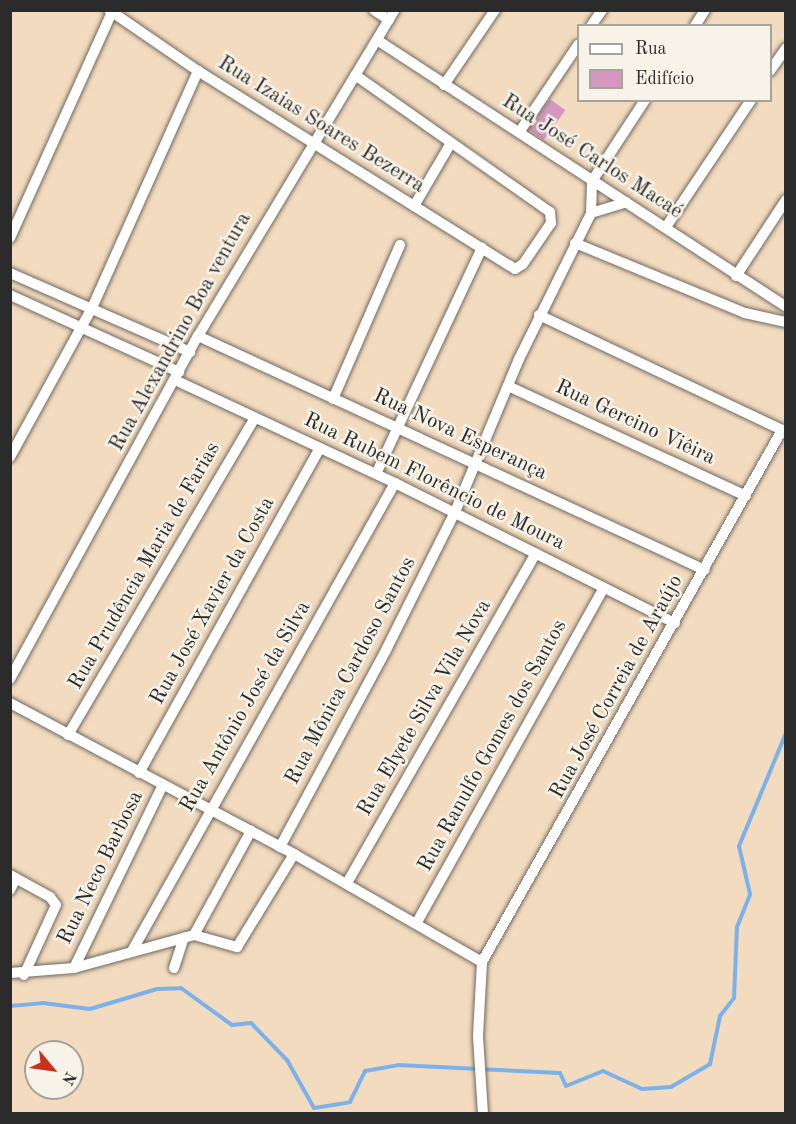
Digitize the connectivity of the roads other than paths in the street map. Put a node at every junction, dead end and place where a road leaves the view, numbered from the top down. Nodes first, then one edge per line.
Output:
1 (374, 10) edge
2 (495, 10) edge
3 (602, 10) edge
4 (705, 10) edge
5 (110, 11) edge
6 (392, 15) edge
7 (592, 24) edge
8 (696, 24) edge
9 (377, 40) junction
10 (577, 48) edge
11 (786, 48) edge
12 (772, 69) edge
13 (198, 70) junction
14 (355, 75) junction
15 (444, 85) junction
16 (644, 102) edge
17 (750, 102) edge
18 (520, 132) junction
19 (312, 141) junction
20 (451, 143) junction
21 (592, 181) junction
22 (786, 200) edge
23 (626, 202) junction
24 (414, 206) junction
25 (591, 213) junction
26 (666, 227) junction
27 (10, 238) edge
28 (575, 243) junction
29 (400, 245) dead end
30 (482, 248) junction
31 (10, 273) edge
32 (736, 276) junction
33 (10, 296) edge
34 (92, 308) junction
35 (786, 308) edge
36 (539, 315) junction
37 (786, 322) edge
38 (82, 328) junction
39 (198, 336) junction
40 (190, 352) junction
41 (177, 376) junction
42 (508, 386) junction
43 (333, 399) junction
44 (255, 418) junction
45 (397, 427) junction
46 (784, 430) edge
47 (14, 441) edge
48 (320, 448) junction
49 (10, 456) edge
50 (474, 462) junction
51 (376, 474) junction
52 (395, 483) junction
53 (746, 496) junction
54 (455, 512) junction
55 (536, 553) junction
56 (705, 570) junction
57 (604, 588) junction
58 (675, 622) junction
59 (10, 678) edge
60 (10, 703) edge
61 (68, 735) junction
62 (139, 773) junction
63 (163, 785) junction
64 (210, 809) junction
65 (251, 831) junction
66 (280, 847) junction
67 (294, 854) junction
68 (13, 877) edge
69 (347, 883) junction
70 (10, 890) edge
71 (416, 924) junction
72 (189, 937) junction
73 (132, 951) junction
74 (482, 962) junction
75 (74, 968) junction
76 (174, 968) dead end
77 (10, 973) edge
78 (24, 975) junction
79 (483, 1113) edge

1 - 6 street
2 - 15 street
3 - 7 street
4 - 8 street
5 - 13 street, Rua Izaias Soares Bezerra
5 - 27 street
6 - 9 street, Rua Alexandrino Boa ventura
9 - 14 street, Rua Alexandrino Boa ventura
9 - 15 street, Rua José Carlos Macaé
10 - 18 street
11 - 12 street
13 - 19 street, Rua Izaias Soares Bezerra
13 - 34 street
14 - 19 street, Rua Alexandrino Boa ventura
14 - 20 street
15 - 18 street, Rua José Carlos Macaé
16 - 21 street
17 - 26 street
18 - 21 street, Rua José Carlos Macaé
19 - 24 street, Rua Izaias Soares Bezerra
19 - 39 street, Rua Alexandrino Boa ventura
20 - 24 street
20 - 30 street, Rua Izaias Soares Bezerra
21 - 23 street, Rua José Carlos Macaé
21 - 25 street
22 - 32 street
23 - 25 street
23 - 26 street, Rua José Carlos Macaé
24 - 30 street, Rua Izaias Soares Bezerra
25 - 28 street, Rua Mônica Cardoso Santos
26 - 32 street, Rua José Carlos Macaé
28 - 36 street, Rua Mônica Cardoso Santos
28 - 37 street
29 - 43 street
30 - 45 street
31 - 34 street
32 - 35 street, Rua José Carlos Macaé
33 - 38 street, Rua Rubem Florêncio de Moura
34 - 38 street
34 - 40 street
36 - 42 street, Rua Mônica Cardoso Santos
36 - 46 street
38 - 41 street, Rua Rubem Florêncio de Moura
38 - 47 street
39 - 40 street, Rua Alexandrino Boa ventura
39 - 43 street, Rua Nova Esperança
40 - 41 street, Rua Alexandrino Boa ventura
41 - 44 street, Rua Rubem Florêncio de Moura
41 - 59 street, Rua Alexandrino Boa ventura
42 - 50 street, Rua Mônica Cardoso Santos
42 - 53 street, Rua Gercino Viêira
43 - 45 street, Rua Nova Esperança
44 - 48 street, Rua Rubem Florêncio de Moura
44 - 61 street, Rua Prudência Maria de Farias
45 - 50 street, Rua Nova Esperança
45 - 51 street
46 - 53 street, Rua José Correia de Araújo
47 - 49 street
48 - 51 street, Rua Rubem Florêncio de Moura
48 - 62 street, Rua José Xavier da Costa
50 - 54 street, Rua Mônica Cardoso Santos
50 - 56 street, Rua Nova Esperança
51 - 52 street, Rua Rubem Florêncio de Moura
52 - 54 street, Rua Rubem Florêncio de Moura
52 - 64 street, Rua Antônio José da Silva
53 - 56 street, Rua José Correia de Araújo
54 - 55 street, Rua Rubem Florêncio de Moura
54 - 66 street, Rua Mônica Cardoso Santos
55 - 57 street, Rua Rubem Florêncio de Moura
55 - 69 street, Rua Elyete Silva Vila Nova
56 - 58 street, Rua José Correia de Araújo
57 - 58 street, Rua Rubem Florêncio de Moura
57 - 71 street, Rua Ranulfo Gomes dos Santos
58 - 74 street, Rua José Correia de Araújo
60 - 61 street
61 - 62 street
62 - 63 street
63 - 64 street
63 - 75 street, Rua Neco Barbosa
64 - 65 street
64 - 73 street, Rua Antônio José da Silva
65 - 66 street
65 - 72 street
66 - 67 street
67 - 69 street
67 - 72 street
68 - 70 street
68 - 78 street
69 - 71 street
71 - 74 street
72 - 73 street
72 - 76 street
73 - 75 street
74 - 79 street
75 - 78 street
77 - 78 street

